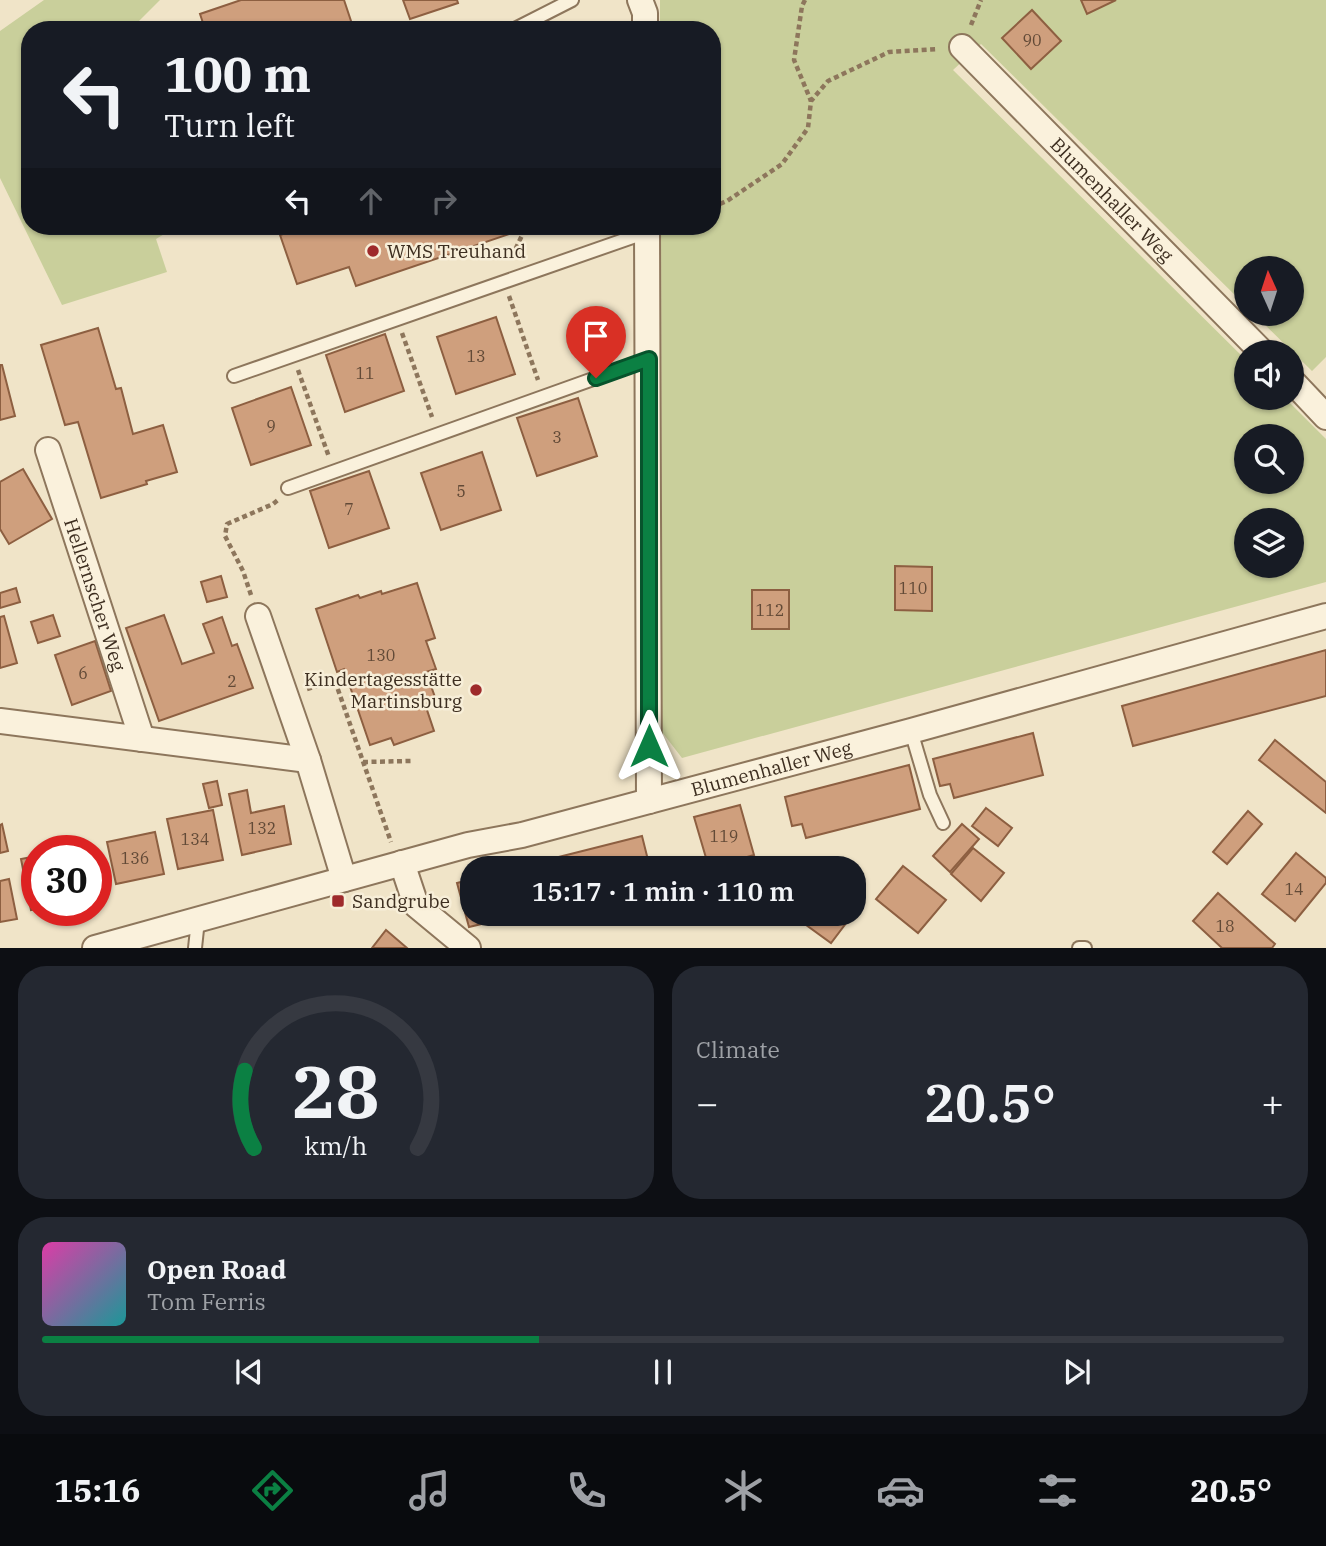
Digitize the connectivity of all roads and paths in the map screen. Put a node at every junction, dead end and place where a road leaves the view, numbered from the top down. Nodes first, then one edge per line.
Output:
1 (572, 0) edge
2 (640, 0) edge
3 (804, 0) edge
4 (531, 21) edge
5 (645, 21) edge
6 (962, 47) joint
7 (811, 101) junction
8 (721, 203) edge
9 (522, 235) edge
10 (631, 235) edge
11 (647, 235) edge
12 (525, 275) junction
13 (504, 282) junction
14 (397, 319) junction
15 (1250, 340) edge
16 (293, 356) junction
17 (649, 359) junction
18 (234, 376) dead end
19 (1304, 394) edge
20 (544, 397) junction
21 (1326, 417) edge
22 (438, 435) junction
23 (48, 450) dead end
24 (334, 472) junction
25 (288, 488) dead end
26 (273, 504) dead end
27 (258, 616) joint
28 (1326, 616) edge
29 (347, 677) dead end
30 (335, 681) junction
31 (286, 696) junction
32 (0, 721) edge
33 (911, 731) junction
34 (142, 739) junction
35 (308, 760) junction
36 (411, 761) dead end
37 (363, 762) junction
38 (649, 801) junction
39 (943, 823) dead end
40 (402, 863) junction
41 (344, 879) junction
42 (198, 920) junction
43 (95, 947) edge
44 (195, 947) edge
45 (468, 947) edge
46 (1079, 947) edge
47 (1085, 947) edge

1 - 4 lane
2 - 5 street
3 - 7 path
6 - 7 path
6 - 15 street, Blumenhaller Weg
7 - 8 path
9 - 12 path
10 - 12 lane
11 - 17 street
12 - 13 lane
13 - 14 lane
13 - 20 path
14 - 16 lane
14 - 22 path
16 - 18 lane
16 - 24 path
17 - 20 lane
17 - 38 street
19 - 21 street
20 - 22 lane
22 - 24 lane
23 - 34 street, Hellernscher Weg
24 - 25 lane
26 - 27 path
27 - 31 street
28 - 33 street, Blumenhaller Weg
29 - 30 path
30 - 31 path
30 - 37 path
31 - 35 street
32 - 34 street
33 - 38 street, Blumenhaller Weg
33 - 39 lane
34 - 35 street
35 - 41 street
36 - 37 path
37 - 40 path
38 - 40 street, Blumenhaller Weg
40 - 41 street, Blumenhaller Weg
40 - 45 street
41 - 42 street, Blumenhaller Weg
42 - 43 street, Blumenhaller Weg
42 - 44 lane
46 - 47 lane

